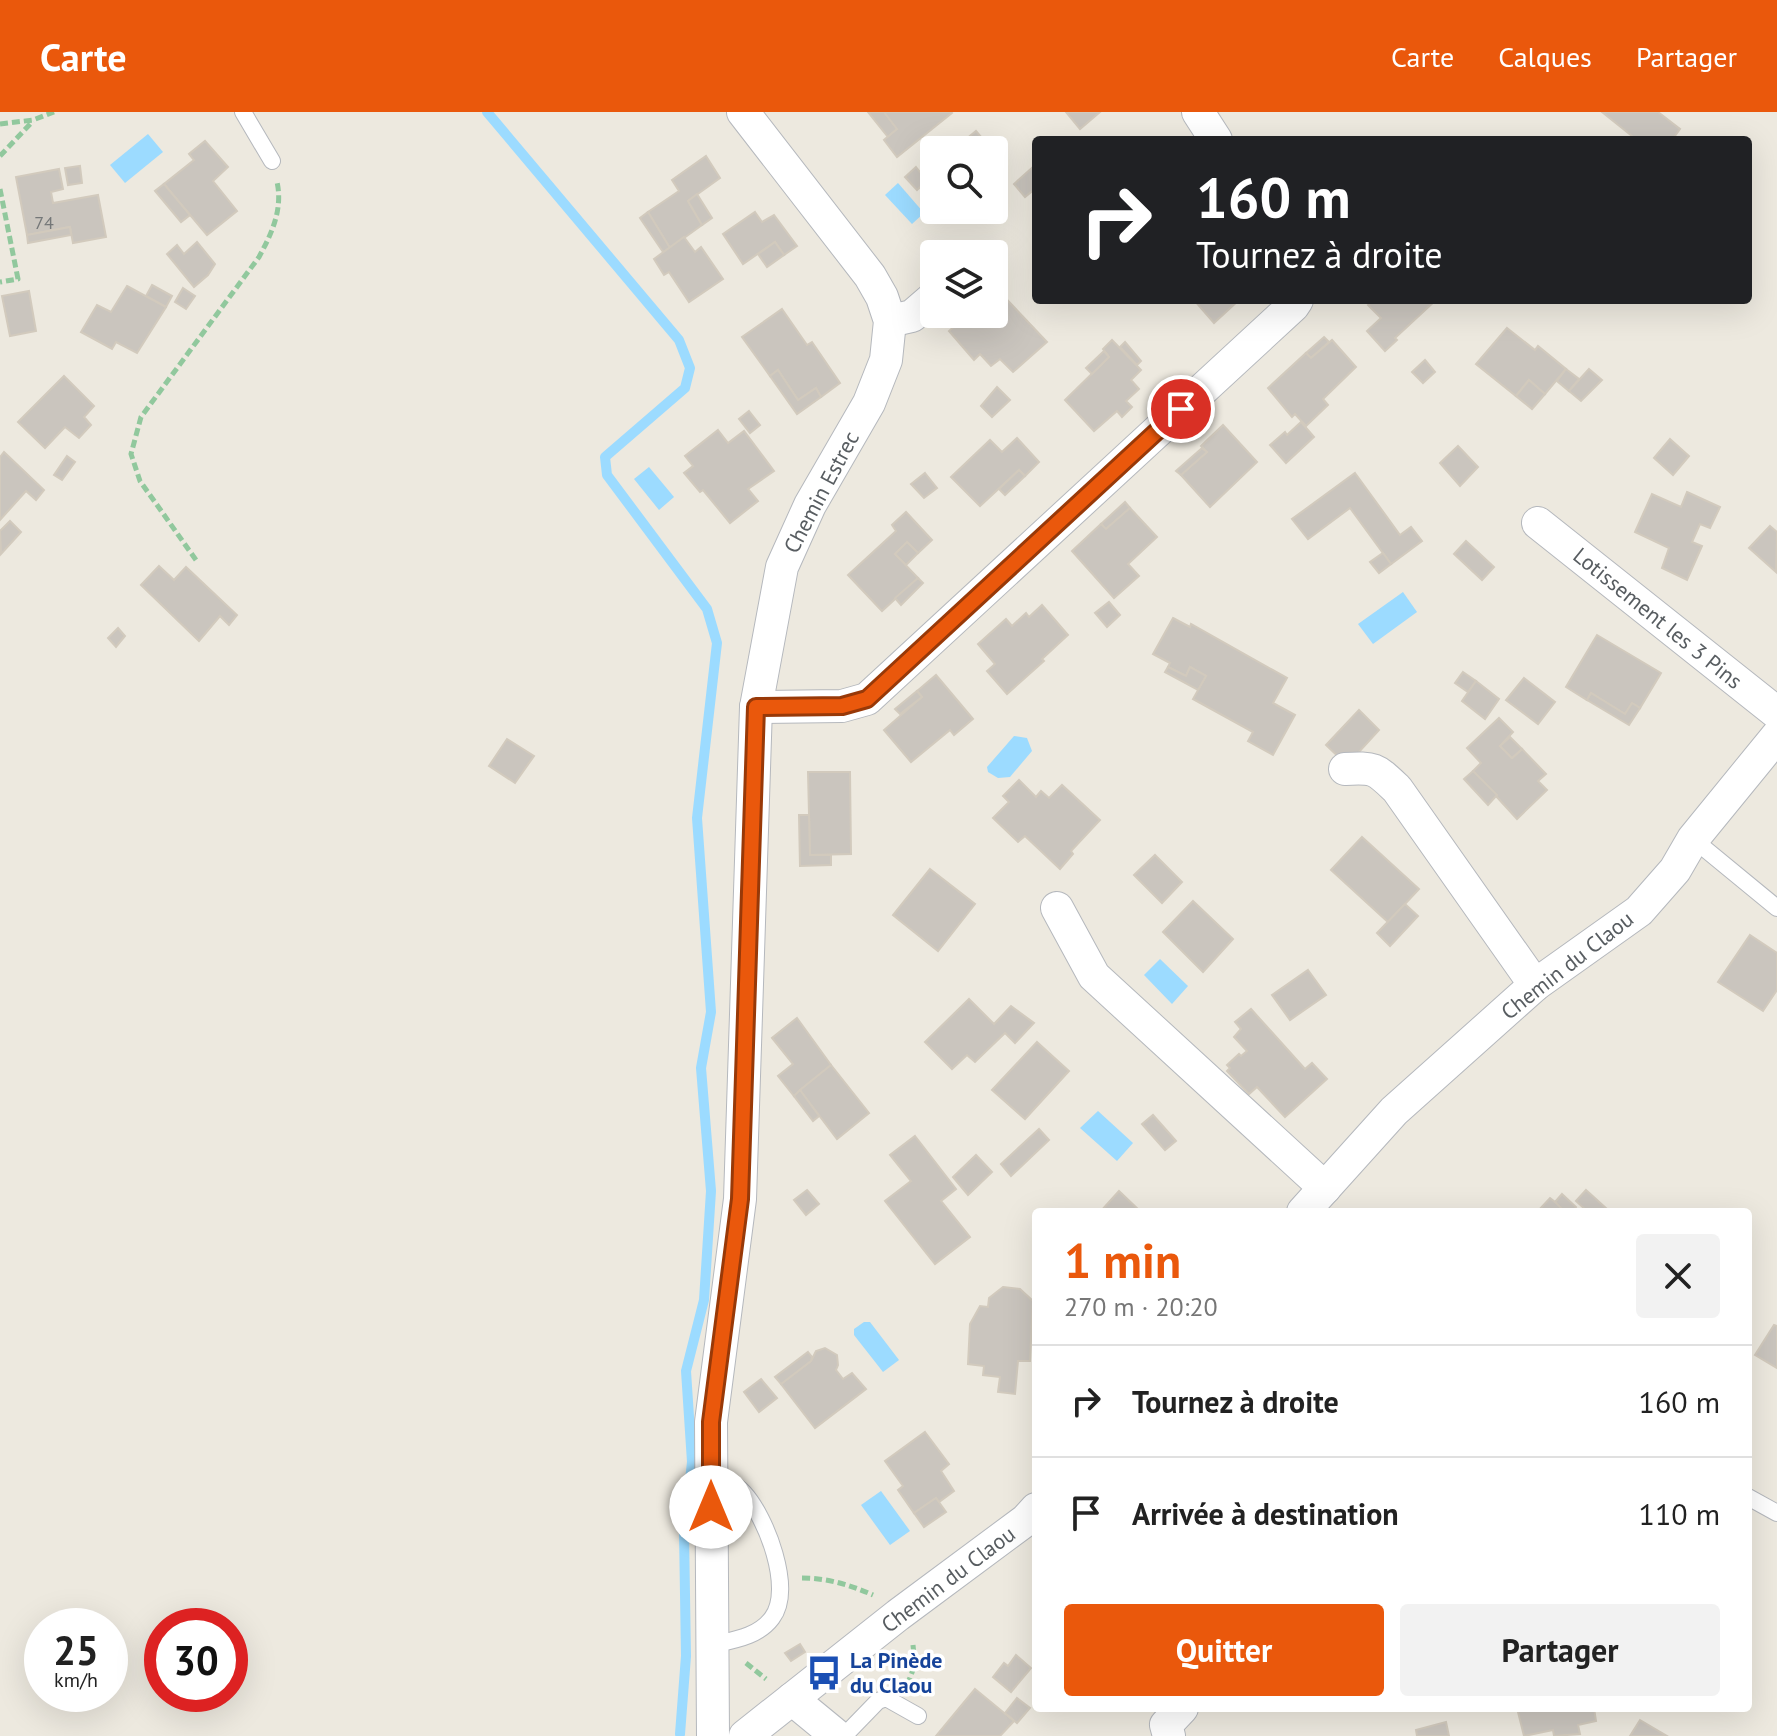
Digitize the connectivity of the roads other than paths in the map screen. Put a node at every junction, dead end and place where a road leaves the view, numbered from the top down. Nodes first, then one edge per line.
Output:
1 (243, 112) edge
2 (743, 112) edge
3 (1198, 112) edge
4 (1213, 136) edge
5 (272, 161) road end
6 (1293, 304) edge
7 (920, 309) edge
8 (890, 321) junction
9 (1538, 523) dead end
10 (756, 707) junction
11 (1777, 713) edge
12 (1777, 736) edge
13 (1345, 769) dead end
14 (1693, 839) junction
15 (1057, 908) dead end
16 (1777, 908) edge
17 (1535, 985) junction
18 (1325, 1188) junction
19 (1307, 1208) edge
20 (711, 1479) junction
21 (1752, 1499) edge
22 (1032, 1513) edge
23 (1777, 1513) edge
24 (712, 1645) junction
25 (792, 1699) junction
26 (1178, 1712) edge
27 (918, 1716) dead end
28 (713, 1736) edge
29 (745, 1736) edge
30 (837, 1736) edge
31 (844, 1736) edge
32 (1169, 1736) edge

1 - 5 lane
2 - 8 street, Chemin Estrec
3 - 4 street
6 - 10 street
7 - 8 street
8 - 10 street, Chemin Estrec
9 - 11 street, Lotissement les 3 Pins
10 - 20 street, Chemin Estrec
12 - 14 street, Chemin du Claou
13 - 17 street
14 - 16 lane
14 - 17 street, Chemin du Claou
15 - 18 street
17 - 18 street, Chemin du Claou
18 - 19 street, Chemin du Claou
20 - 24 street, Chemin Estrec
20 - 24 lane
21 - 23 lane
22 - 25 street, Chemin du Claou
24 - 28 street, Chemin Estrec
25 - 29 street, Chemin du Claou
25 - 30 street
26 - 32 street
27 - 31 lane

